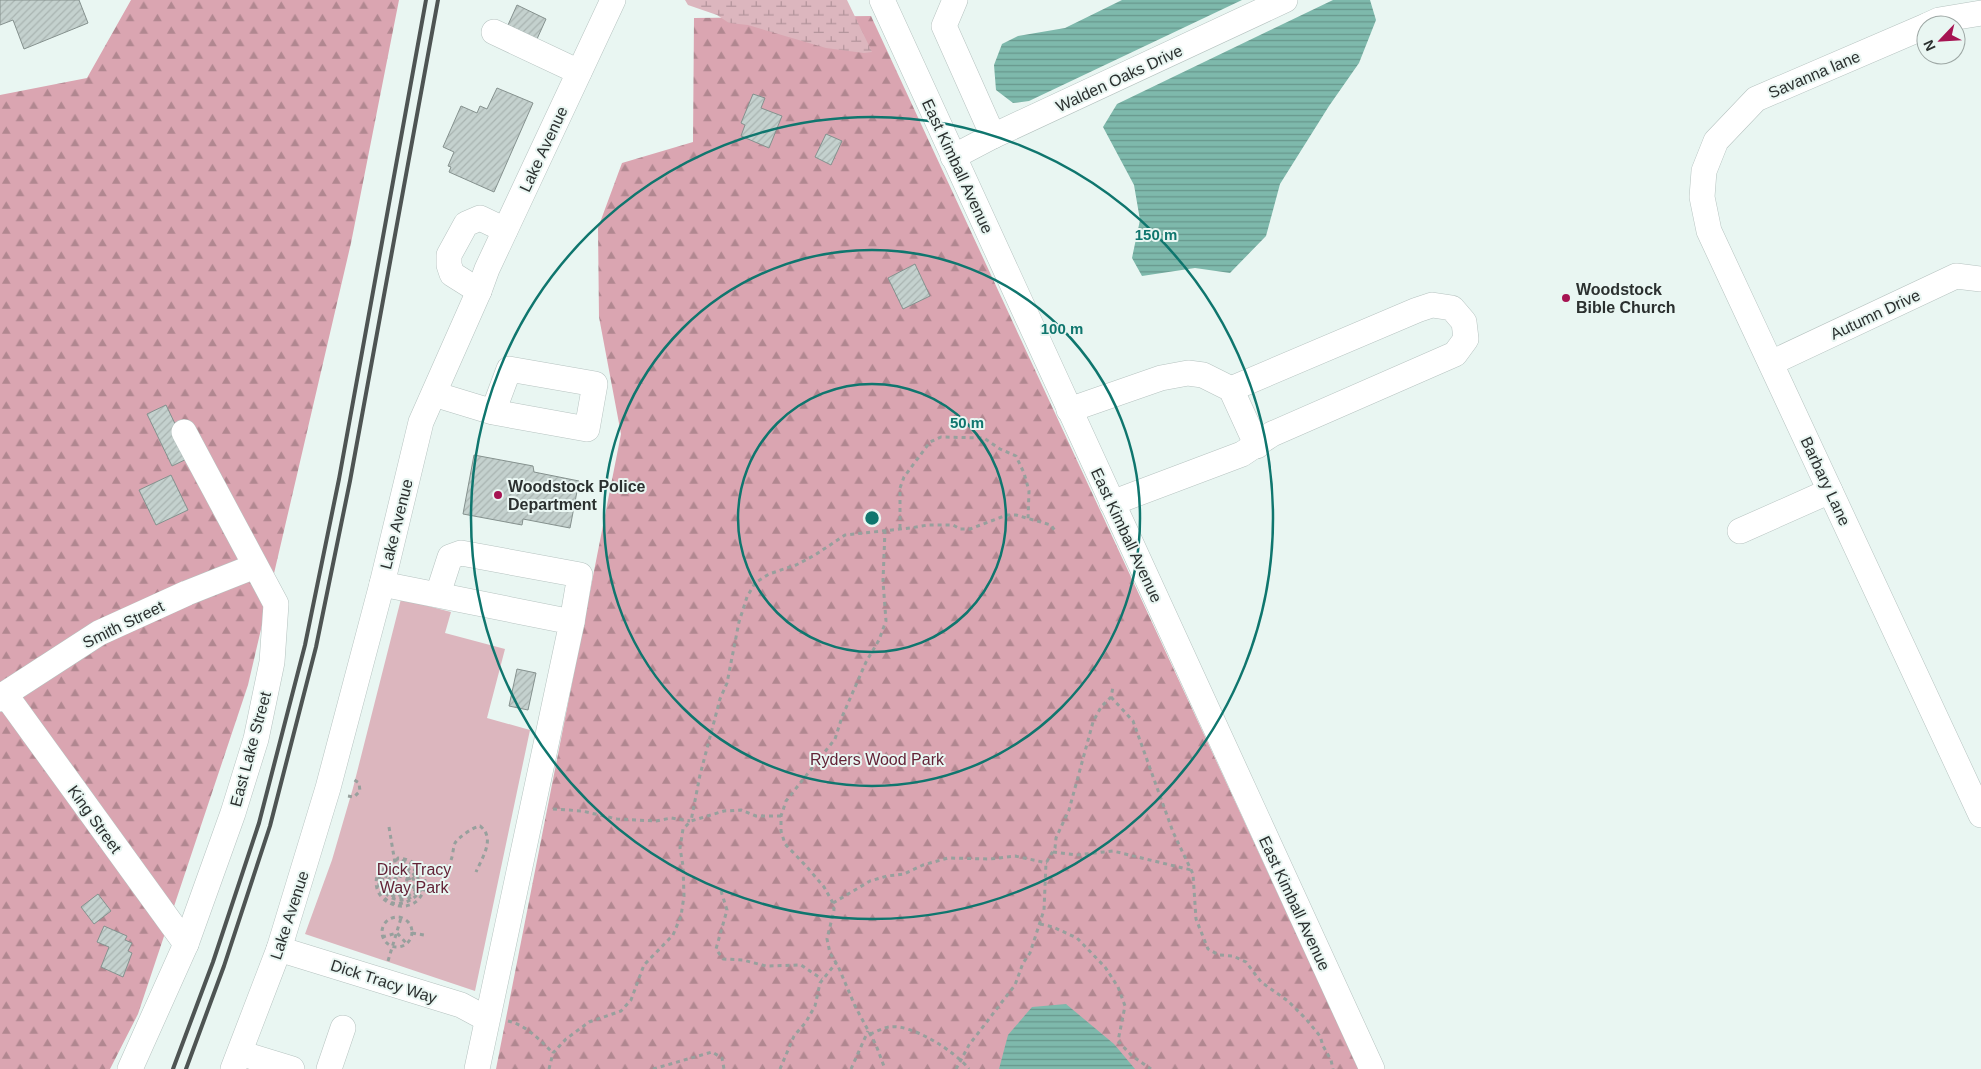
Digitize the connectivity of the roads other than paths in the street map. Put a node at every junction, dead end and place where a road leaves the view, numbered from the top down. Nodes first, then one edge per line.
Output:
1 (612, 0) edge
2 (882, 0) edge
3 (955, 0) edge
4 (1285, 0) edge
5 (1981, 13) edge
6 (1966, 16) edge
7 (1916, 30) edge
8 (494, 32) dead end
9 (579, 72) junction
10 (994, 136) junction
11 (1716, 141) joint
12 (953, 157) junction
13 (505, 230) junction
14 (1981, 279) edge
15 (479, 291) junction
16 (1771, 363) junction
17 (1231, 389) junction
18 (434, 394) junction
19 (1069, 410) junction
20 (493, 412) dead end
21 (184, 432) dead end
22 (1257, 446) junction
23 (1830, 491) junction
24 (1112, 502) junction
25 (1740, 531) dead end
26 (256, 566) junction
27 (382, 584) junction
28 (438, 594) junction
29 (572, 622) junction
30 (2, 697) edge
31 (1981, 815) edge
32 (186, 944) junction
33 (279, 949) junction
34 (488, 1015) junction
35 (342, 1028) dead end
36 (236, 1061) edge
37 (130, 1069) edge
38 (292, 1069) edge
39 (329, 1069) edge
40 (477, 1069) edge
41 (1372, 1069) edge

1 - 9 street, Lake Avenue
2 - 12 street, East Kimball Avenue
3 - 10 street
4 - 10 street, Walden Oaks Drive
5 - 6 street, Savanna lane
7 - 11 street, Savanna lane
8 - 9 street
9 - 13 street, Lake Avenue
10 - 12 street, Walden Oaks Drive
11 - 16 street, Barbary Lane
12 - 19 street, East Kimball Avenue
13 - 15 street, Lake Avenue
13 - 15 street
14 - 16 street, Autumn Drive
15 - 18 street, Lake Avenue
16 - 23 street, Barbary Lane
17 - 19 street
17 - 22 street
17 - 22 street
18 - 20 street
18 - 27 street, Lake Avenue
19 - 24 street, East Kimball Avenue
21 - 26 street, East Lake Street
22 - 24 street
23 - 25 street
23 - 31 street, Barbary Lane
24 - 41 street, East Kimball Avenue
26 - 30 street, Smith Street
26 - 32 street, East Lake Street
27 - 28 street
27 - 33 street, Lake Avenue
28 - 29 street
28 - 29 street
29 - 34 street
30 - 32 street, King Street
32 - 37 street, East Lake Street
33 - 34 street, Dick Tracy Way
33 - 36 street, Lake Avenue
34 - 40 street
35 - 39 street
36 - 38 street

